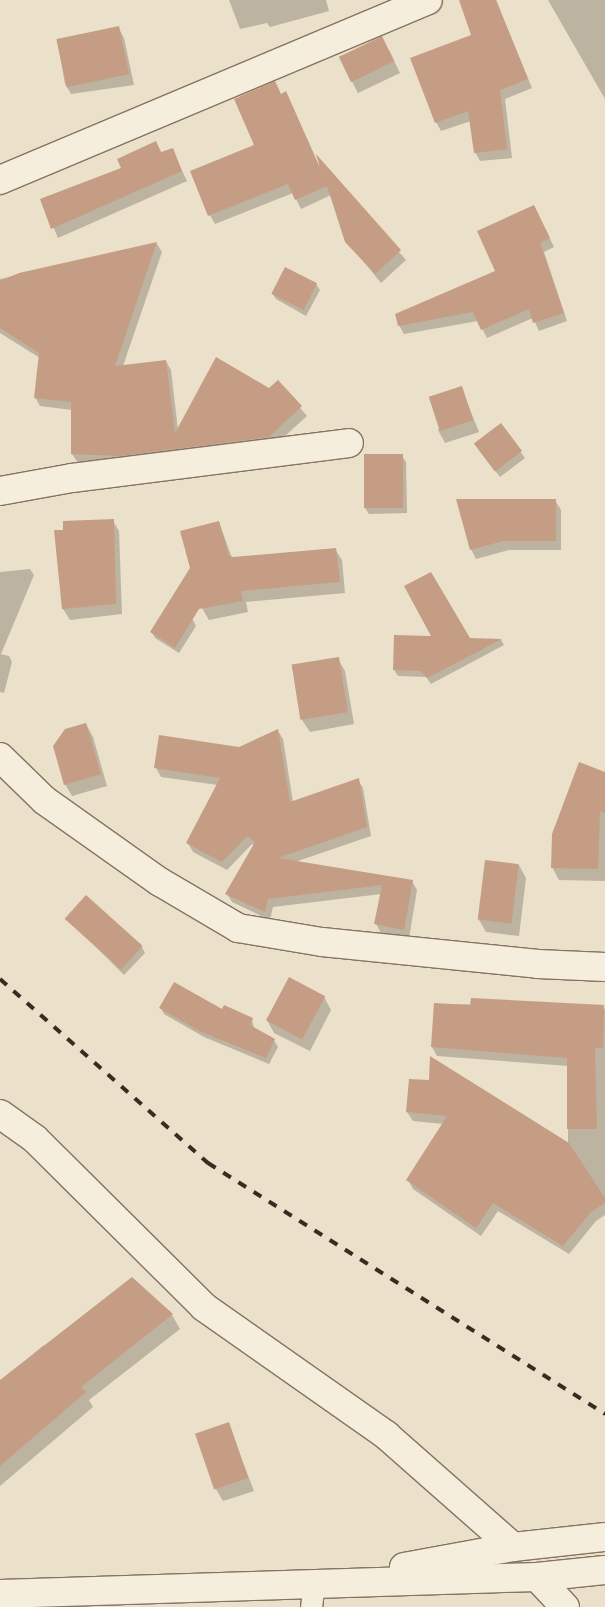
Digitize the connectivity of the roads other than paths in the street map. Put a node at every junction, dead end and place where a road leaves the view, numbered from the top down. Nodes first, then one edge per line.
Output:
1 (428, 0) edge
2 (0, 180) edge
3 (349, 443) dead end
4 (0, 491) edge
5 (0, 757) edge
6 (605, 967) edge
7 (0, 1114) edge
8 (605, 1537) edge
9 (513, 1547) junction
10 (605, 1570) edge
11 (537, 1577) junction
12 (0, 1594) edge
13 (313, 1595) edge
14 (565, 1607) edge

1 - 2 street
3 - 4 street
5 - 6 street
7 - 9 street
8 - 9 street
9 - 13 street
10 - 11 street
11 - 13 street
11 - 14 street
12 - 13 street

